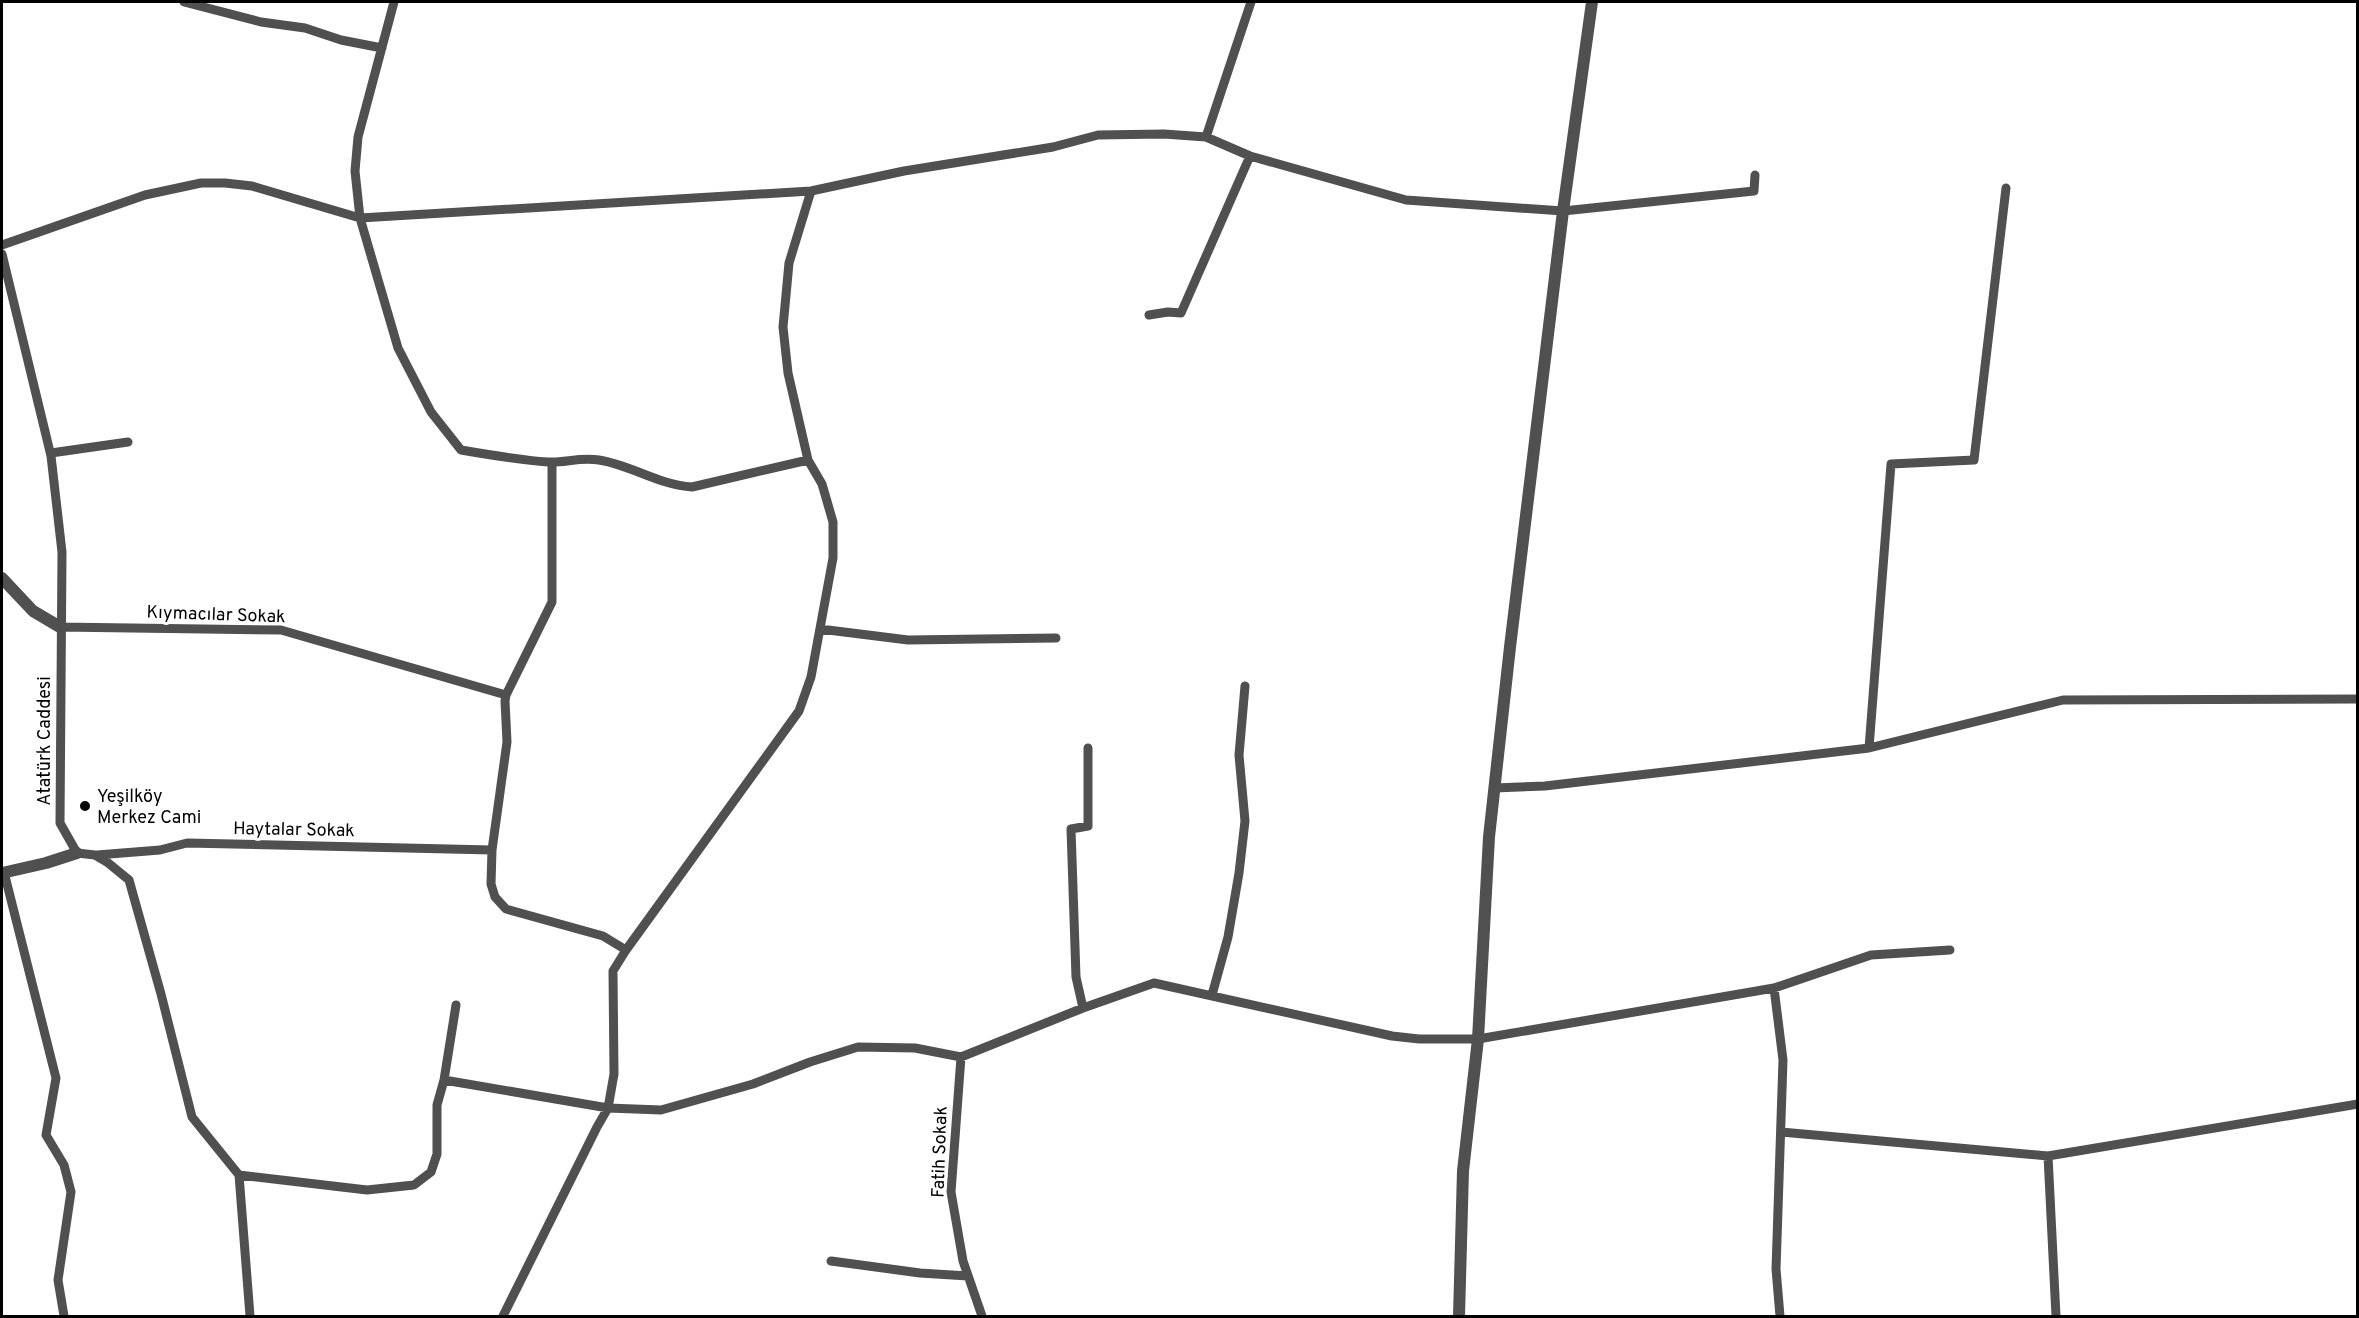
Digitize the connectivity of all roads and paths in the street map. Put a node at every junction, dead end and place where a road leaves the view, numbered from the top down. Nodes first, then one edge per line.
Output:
1 (184, 2) edge
2 (394, 2) edge
3 (1251, 2) edge
4 (1592, 2) edge
5 (382, 48) junction
6 (1206, 138) junction
7 (1250, 156) junction
8 (1755, 176) dead end
9 (2006, 188) dead end
10 (811, 191) junction
11 (1563, 211) junction
12 (360, 218) junction
13 (2, 245) edge
14 (2, 254) edge
15 (1149, 315) dead end
16 (128, 442) dead end
17 (51, 453) junction
18 (808, 460) junction
19 (552, 462) junction
20 (2, 578) edge
21 (60, 627) junction
22 (820, 629) junction
23 (1056, 638) dead end
24 (1245, 686) dead end
25 (506, 695) junction
26 (2358, 699) edge
27 (1088, 748) dead end
28 (1869, 748) junction
29 (1494, 788) junction
30 (492, 850) junction
31 (77, 853) junction
32 (95, 855) junction
33 (3, 872) edge
34 (626, 950) junction
35 (1950, 950) dead end
36 (1774, 988) junction
37 (1212, 995) junction
38 (456, 1005) dead end
39 (1083, 1008) junction
40 (1478, 1039) junction
41 (961, 1057) junction
42 (444, 1080) junction
43 (2358, 1104) edge
44 (608, 1108) junction
45 (1781, 1132) junction
46 (2048, 1156) junction
47 (239, 1175) junction
48 (831, 1261) dead end
49 (968, 1276) junction
50 (64, 1317) edge
51 (250, 1317) edge
52 (503, 1317) edge
53 (982, 1317) edge
54 (1460, 1317) edge
55 (1780, 1317) edge
56 (2056, 1317) edge

1 - 5 street
2 - 5 street
3 - 6 street
4 - 11 street
5 - 12 street
6 - 7 street
6 - 10 street
7 - 11 street
7 - 15 street
8 - 11 street
9 - 28 street
10 - 12 street
10 - 18 street
11 - 29 street
12 - 13 street
12 - 19 street
14 - 17 street, Atatürk Caddesi
16 - 17 street
17 - 21 street, Atatürk Caddesi
18 - 19 street
18 - 22 street
19 - 25 street
20 - 21 street
21 - 25 street, Kıymacılar Sokak
21 - 31 street, Atatürk Caddesi
22 - 23 street
22 - 34 street
24 - 37 street
25 - 30 street
26 - 28 street
27 - 39 street
28 - 29 street
29 - 40 street
30 - 32 street, Haytalar Sokak
30 - 34 street
31 - 32 street
31 - 33 street
32 - 47 street
33 - 50 street
34 - 44 street
35 - 36 street
36 - 40 street
36 - 45 street
37 - 39 street
37 - 40 street
38 - 42 street
39 - 41 street
40 - 54 street
41 - 44 street
41 - 49 street, Fatih Sokak
42 - 44 street
42 - 47 street
43 - 46 street
44 - 52 street
45 - 46 street
45 - 55 street
46 - 56 street
47 - 51 street
48 - 49 street
49 - 53 street, Fatih Sokak

